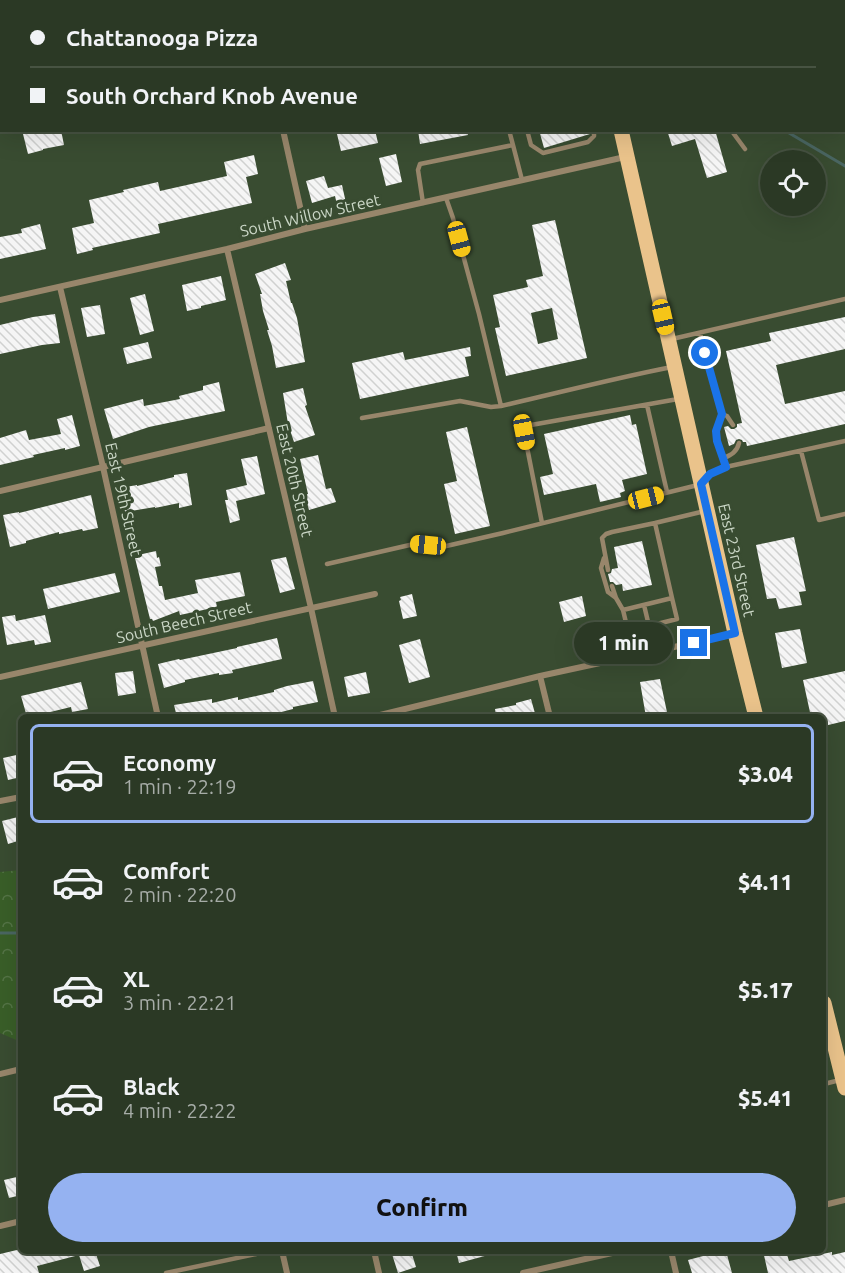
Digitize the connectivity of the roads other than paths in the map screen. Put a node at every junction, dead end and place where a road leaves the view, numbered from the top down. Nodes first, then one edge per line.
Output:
1 (283, 132) edge
2 (510, 132) edge
3 (528, 132) edge
4 (594, 132) edge
5 (621, 132) edge
6 (732, 132) edge
7 (513, 146) junction
8 (745, 149) dead end
9 (627, 156) junction
10 (522, 180) junction
11 (446, 198) junction
12 (423, 203) junction
13 (305, 229) junction
14 (227, 249) junction
15 (60, 287) junction
16 (845, 298) edge
17 (0, 300) edge
18 (700, 333) junction
19 (669, 340) junction
20 (675, 367) junction
21 (682, 398) junction
22 (647, 405) junction
23 (501, 406) junction
24 (722, 414) junction
25 (362, 418) dead end
26 (734, 425) dead end
27 (269, 428) junction
28 (845, 441) edge
29 (739, 443) dead end
30 (801, 451) junction
31 (724, 458) junction
32 (104, 467) junction
33 (726, 467) junction
34 (701, 484) junction
35 (0, 491) edge
36 (667, 492) junction
37 (707, 510) junction
38 (845, 514) edge
39 (542, 523) junction
40 (655, 523) junction
41 (605, 555) junction
42 (327, 564) dead end
43 (608, 570) dead end
44 (612, 586) dead end
45 (375, 594) dead end
46 (616, 598) junction
47 (672, 598) junction
48 (644, 605) junction
49 (311, 608) junction
50 (624, 610) junction
51 (735, 633) junction
52 (142, 645) junction
53 (633, 656) junction
54 (540, 676) junction
55 (0, 678) edge
56 (157, 714) edge
57 (334, 714) edge
58 (384, 714) edge
59 (549, 714) edge
60 (755, 714) edge
61 (18, 798) edge
62 (0, 801) edge
63 (827, 1035) edge
64 (18, 1070) edge
65 (0, 1074) edge
66 (826, 1084) edge
67 (844, 1084) edge
68 (845, 1200) edge
69 (826, 1205) edge
70 (18, 1222) edge
71 (0, 1226) edge
72 (256, 1254) edge
73 (283, 1254) edge
74 (375, 1254) edge
75 (608, 1254) edge
76 (672, 1254) edge
77 (166, 1273) edge
78 (287, 1273) edge
79 (379, 1273) edge
80 (523, 1273) edge
81 (676, 1273) edge

1 - 13 street
2 - 7 lane
3 - 4 lane
5 - 9 main road, East 23rd Street
6 - 8 lane
7 - 10 lane
7 - 12 lane
9 - 10 street, South Willow Street
9 - 19 main road, East 23rd Street
10 - 11 street, South Willow Street
11 - 12 street, South Willow Street
11 - 23 lane
12 - 13 street, South Willow Street
13 - 14 street, South Willow Street
14 - 15 street, South Willow Street
14 - 27 street, East 20th Street
15 - 17 street, South Willow Street
15 - 32 street, East 19th Street
16 - 18 lane
18 - 19 lane
18 - 24 lane
19 - 20 main road, East 23rd Street
20 - 21 main road, East 23rd Street
20 - 23 lane
21 - 22 lane
21 - 34 main road, East 23rd Street
22 - 36 lane
22 - 39 lane
23 - 25 lane
24 - 26 lane
24 - 31 lane
27 - 32 street
27 - 49 street, East 20th Street
28 - 30 lane
29 - 31 lane
30 - 33 lane
30 - 38 lane
31 - 33 lane
32 - 35 street
32 - 52 street, East 19th Street
33 - 34 lane
34 - 36 lane
34 - 37 main road, East 23rd Street
36 - 39 lane
37 - 40 lane
37 - 51 main road, East 23rd Street
39 - 42 lane
40 - 41 lane
40 - 47 lane
41 - 43 lane
41 - 46 lane
44 - 46 lane
45 - 49 street, South Beech Street
46 - 50 lane
47 - 48 lane
47 - 48 lane
48 - 50 lane
49 - 52 street, South Beech Street
49 - 57 street, East 20th Street
50 - 53 lane
51 - 53 street
51 - 60 main road, East 23rd Street
52 - 55 street, South Beech Street
52 - 56 street, East 19th Street
53 - 54 street
54 - 58 street
54 - 59 street
61 - 62 street
63 - 67 main road
64 - 65 street
66 - 67 lane
68 - 69 street
70 - 71 street
72 - 77 lane
73 - 78 street
74 - 79 street
75 - 80 street
76 - 81 street

